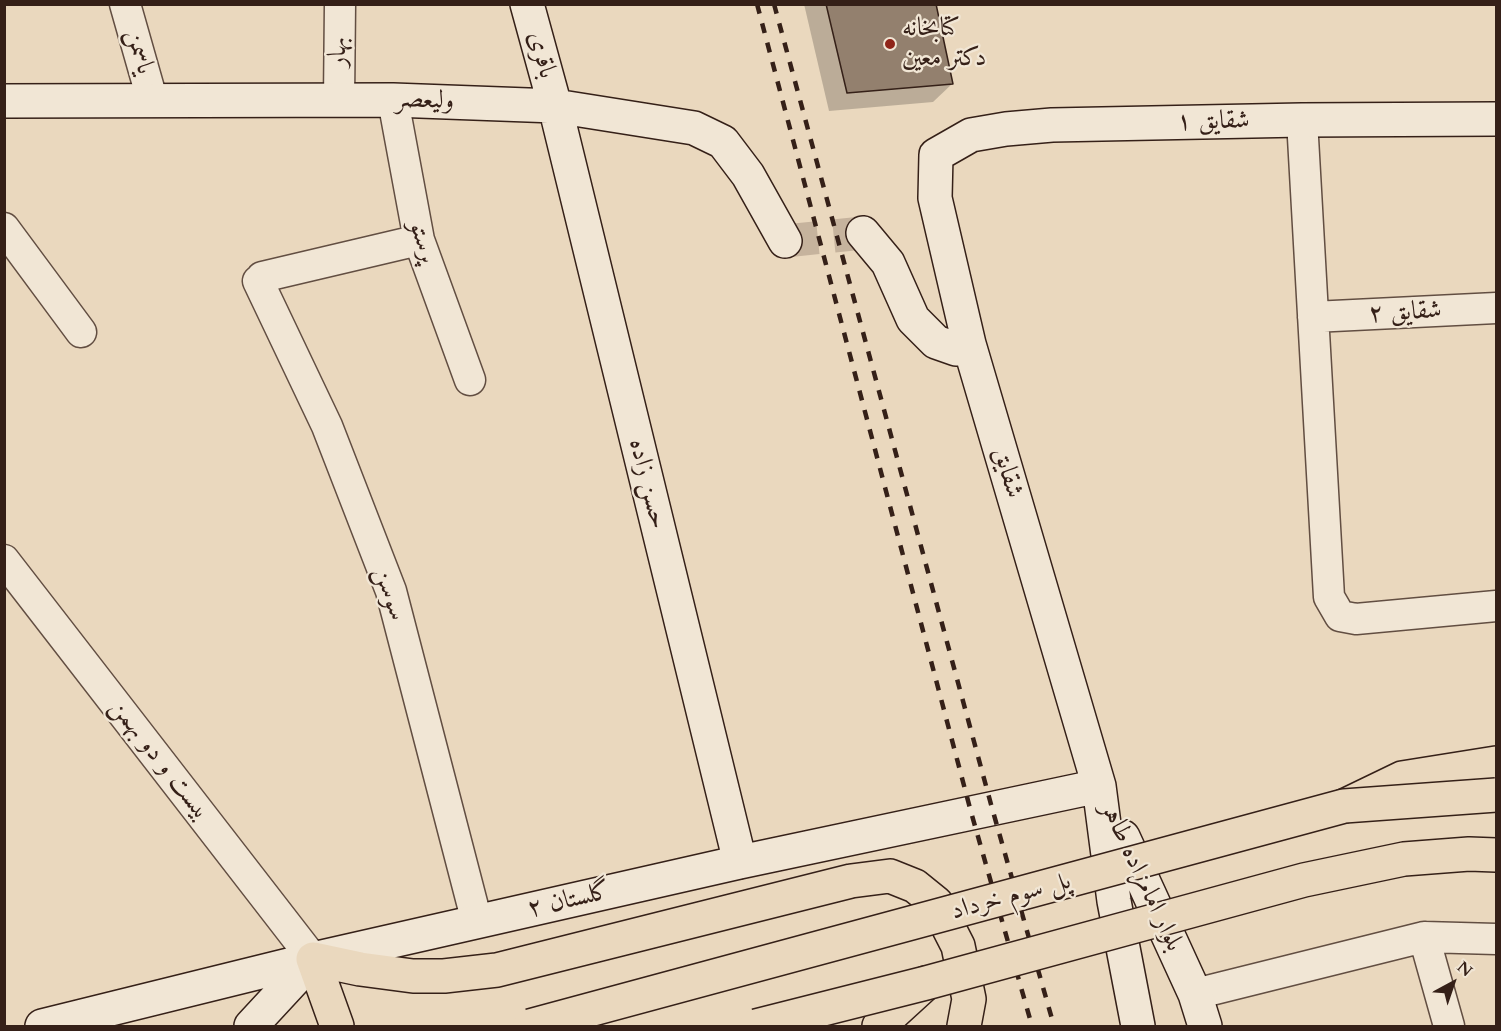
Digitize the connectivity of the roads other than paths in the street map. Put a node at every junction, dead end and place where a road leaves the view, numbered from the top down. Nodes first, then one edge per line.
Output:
1 (125, 4) edge
2 (340, 4) edge
3 (527, 4) edge
4 (152, 99) junction
5 (339, 100) junction
6 (393, 100) junction
7 (4, 101) edge
8 (555, 106) junction
9 (1497, 119) edge
10 (1302, 120) junction
11 (936, 155) joint
12 (4, 228) edge
13 (863, 233) dead end
14 (418, 240) junction
15 (785, 241) dead end
16 (1497, 308) edge
17 (1313, 317) junction
18 (81, 332) dead end
19 (969, 344) junction
20 (470, 380) dead end
21 (4, 560) edge
22 (1497, 606) edge
23 (1497, 763) edge
24 (1099, 786) junction
25 (1497, 795) edge
26 (1344, 806) junction
27 (1497, 855) edge
28 (740, 862) junction
29 (477, 922) junction
30 (1424, 937) junction
31 (1497, 939) edge
32 (313, 959) junction
33 (926, 983) junction
34 (1196, 994) junction
35 (42, 1026) edge
36 (251, 1026) edge
37 (338, 1026) edge
38 (530, 1026) edge
39 (756, 1026) edge
40 (879, 1026) edge
41 (964, 1026) edge
42 (1138, 1026) edge
43 (1205, 1026) edge
44 (1449, 1026) edge

1 - 4 street, یاسمن
2 - 5 street, بهار
3 - 8 street, باقری
4 - 5 street, ولیعصر
4 - 7 street, ولیعصر
5 - 6 street, ولیعصر
6 - 8 street, ولیعصر
6 - 14 street, پرستو
8 - 15 street, ولیعصر
8 - 28 street, حسن زاده
9 - 10 street, ۱ شقایق
10 - 11 street, ۱ شقایق
10 - 17 street
11 - 19 street, شقایق
12 - 18 street
13 - 19 street
14 - 20 street, پرستو
14 - 29 street, سوسن
16 - 17 street, شقایق ۲
17 - 22 street
19 - 24 street, شقایق
21 - 32 street, بیست و دو بهمن
23 - 26 main road
24 - 28 street, گلستان ۲
24 - 34 street, بلوار امامزاده طاهر
24 - 42 street, بلوار امامزاده طاهر
25 - 26 main road, پل سوم خرداد, bridge
26 - 38 main road, پل سوم خرداد, bridge
27 - 33 main road, bridge
28 - 29 street, گلستان ۲
29 - 32 street, گلستان ۲
30 - 31 street
30 - 34 street
30 - 44 street
32 - 35 street, گلستان ۲
32 - 36 street
32 - 37 main road
32 - 41 main road
33 - 39 main road, bridge
33 - 40 main road
34 - 43 street, بلوار امامزاده طاهر

